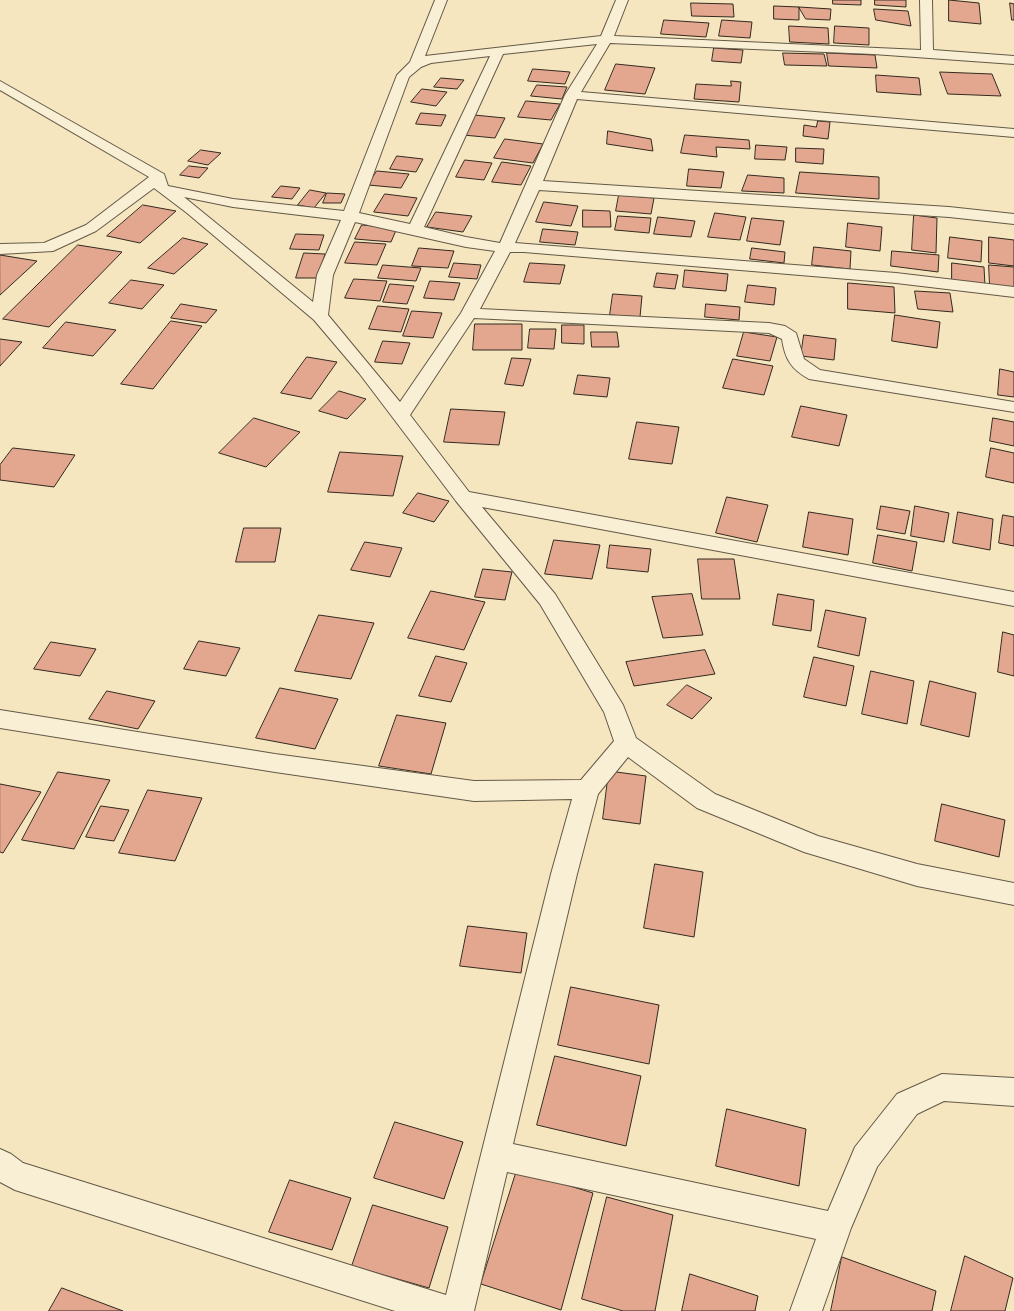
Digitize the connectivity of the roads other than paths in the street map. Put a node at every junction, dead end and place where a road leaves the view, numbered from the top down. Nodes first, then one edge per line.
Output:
1 (441, 0) edge
2 (622, 0) edge
3 (926, 0) edge
4 (606, 39) junction
5 (498, 52) junction
6 (927, 54) junction
7 (1014, 60) edge
8 (416, 64) junction
9 (0, 85) edge
10 (572, 95) junction
11 (1014, 133) edge
12 (160, 182) junction
13 (534, 185) junction
14 (350, 216) junction
15 (1014, 219) edge
16 (416, 230) junction
17 (0, 248) edge
18 (505, 248) junction
19 (1014, 292) edge
20 (469, 313) junction
21 (320, 316) junction
22 (1014, 407) edge
23 (401, 414) junction
24 (463, 497) junction
25 (1014, 599) edge
26 (0, 719) edge
27 (626, 743) junction
28 (587, 790) junction
29 (1014, 894) edge
30 (1014, 1092) edge
31 (496, 1154) junction
32 (0, 1164) edge
33 (836, 1228) junction
34 (446, 1311) edge
35 (458, 1311) edge
36 (806, 1311) edge

1 - 8 street
2 - 4 street
3 - 6 street
4 - 5 street
4 - 6 street
4 - 10 street
5 - 8 street
5 - 16 street
6 - 7 street
8 - 14 street
9 - 12 street
10 - 11 street
10 - 13 street
12 - 14 street
12 - 17 street
12 - 21 street
13 - 15 street
13 - 18 street
14 - 16 street
14 - 21 street
16 - 18 street
18 - 19 street
18 - 20 street
20 - 22 street
20 - 23 street
21 - 23 street
23 - 24 street
24 - 25 street
24 - 27 street
26 - 28 street
27 - 28 street
27 - 29 street
28 - 31 street
30 - 33 street
31 - 33 street
31 - 35 street
32 - 34 street
33 - 36 street

